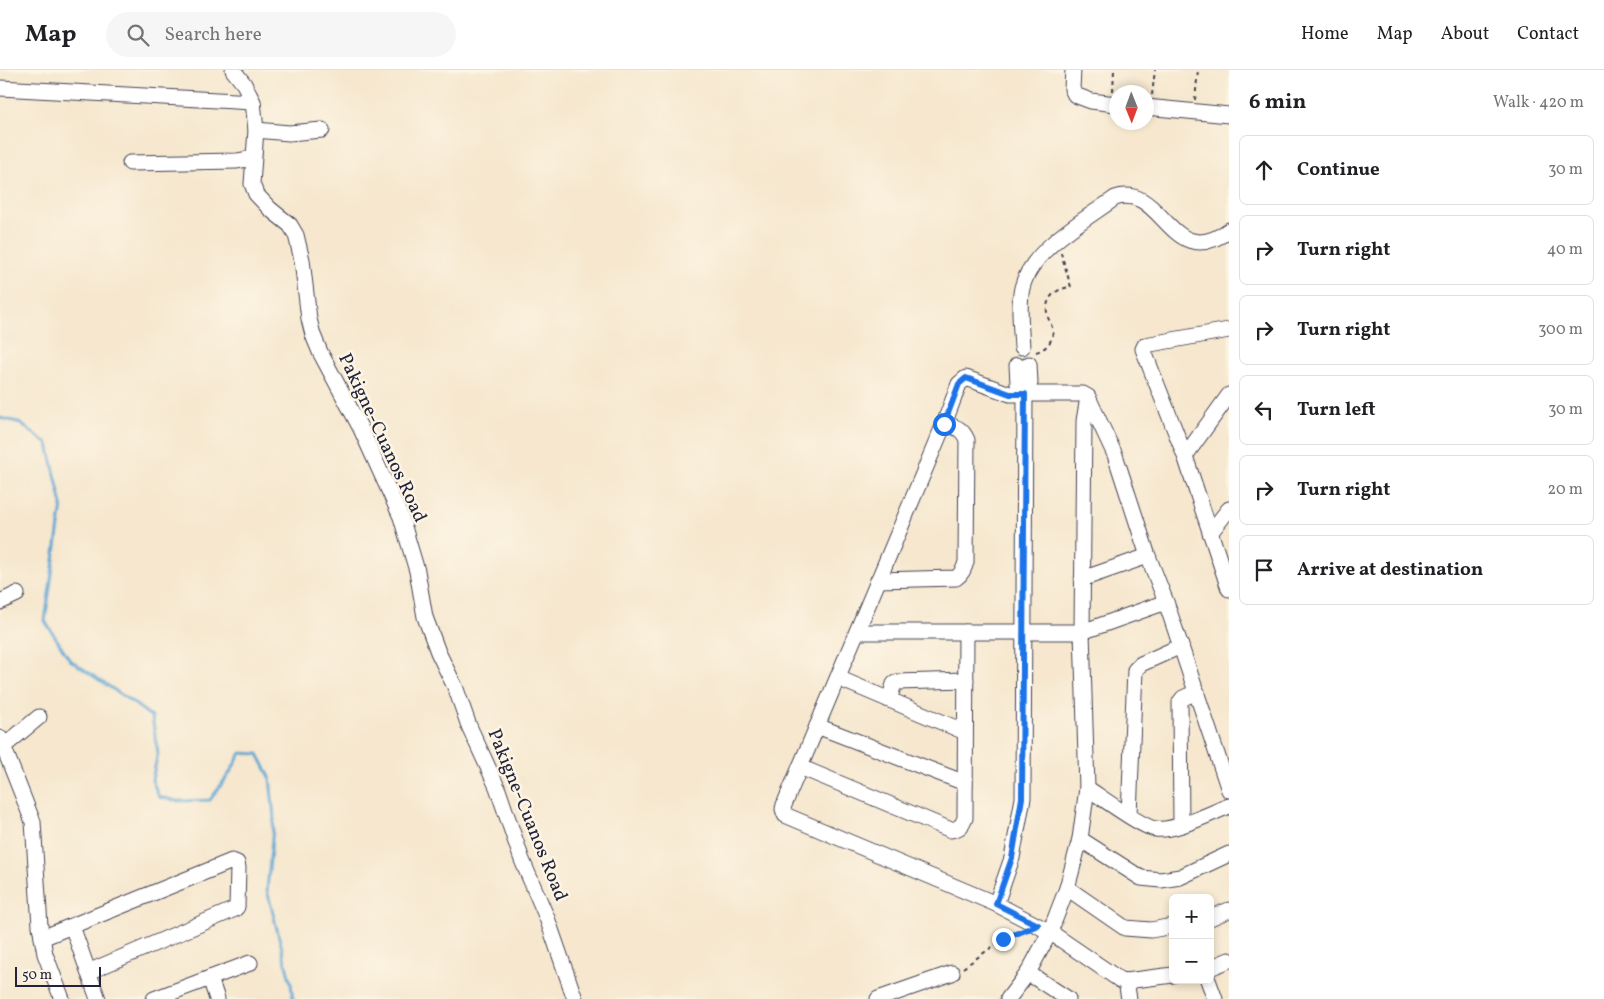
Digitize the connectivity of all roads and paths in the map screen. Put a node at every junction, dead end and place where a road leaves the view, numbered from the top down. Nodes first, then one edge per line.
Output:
1 (233, 70) edge
2 (1073, 70) edge
3 (1114, 70) edge
4 (1155, 70) edge
5 (1198, 70) edge
6 (1114, 85) edge
7 (1153, 85) edge
8 (0, 88) edge
9 (254, 102) junction
10 (1109, 103) edge
11 (1154, 108) edge
12 (1194, 112) junction
13 (1229, 115) edge
14 (256, 130) junction
15 (322, 130) dead end
16 (253, 158) junction
17 (130, 163) dead end
18 (1229, 230) edge
19 (1058, 240) junction
20 (1229, 330) edge
21 (1025, 357) junction
22 (1025, 394) junction
23 (1229, 395) edge
24 (1088, 396) junction
25 (944, 424) junction
26 (1186, 456) junction
27 (1229, 509) edge
28 (1210, 533) junction
29 (1148, 556) junction
30 (1082, 579) junction
31 (878, 580) junction
32 (1229, 589) edge
33 (17, 594) dead end
34 (0, 602) edge
35 (1166, 602) junction
36 (857, 632) junction
37 (966, 632) junction
38 (1022, 632) junction
39 (1082, 632) junction
40 (1181, 646) junction
41 (838, 678) junction
42 (966, 680) junction
43 (1197, 692) junction
44 (889, 700) junction
45 (40, 717) dead end
46 (817, 726) junction
47 (965, 732) junction
48 (2, 742) edge
49 (800, 767) junction
50 (965, 783) junction
51 (1087, 788) junction
52 (1229, 790) edge
53 (1229, 806) edge
54 (1130, 815) junction
55 (1181, 825) junction
56 (1080, 839) junction
57 (1229, 854) edge
58 (1067, 888) junction
59 (996, 904) junction
60 (1229, 910) edge
61 (1214, 916) edge
62 (72, 926) junction
63 (1169, 927) edge
64 (1044, 929) junction
65 (42, 938) junction
66 (1229, 960) edge
67 (250, 964) dead end
68 (1214, 966) edge
69 (88, 972) junction
70 (952, 973) joint
71 (1028, 973) junction
72 (1169, 975) edge
73 (210, 978) junction
74 (1126, 981) junction
75 (1209, 984) edge
76 (158, 998) edge
77 (62, 999) edge
78 (98, 999) edge
79 (217, 999) edge
80 (575, 999) edge
81 (878, 999) edge
82 (1008, 999) edge
83 (1068, 999) edge
84 (1129, 999) edge
85 (1215, 999) edge

1 - 9 street, Pakigne-Cuanos Road
2 - 10 street
3 - 6 path
4 - 7 path
5 - 12 path
8 - 9 street
9 - 14 street, Pakigne-Cuanos Road
11 - 12 street
12 - 13 street
14 - 15 street
14 - 16 street, Pakigne-Cuanos Road
16 - 17 street
16 - 80 street, Pakigne-Cuanos Road
18 - 19 street
19 - 21 street
19 - 21 path
20 - 26 street
21 - 22 street
22 - 24 street
22 - 25 street
22 - 38 street
23 - 26 street
24 - 29 street
24 - 30 street
25 - 31 street
25 - 31 street
26 - 28 street
27 - 28 street
28 - 32 street
29 - 30 street
29 - 35 street
30 - 39 street
31 - 36 street
33 - 34 street
35 - 39 street
35 - 40 street
36 - 37 street
36 - 41 street
37 - 38 street
37 - 42 street
38 - 39 street
38 - 59 street
39 - 51 street
40 - 43 street
40 - 54 street
41 - 44 street
41 - 46 street
42 - 44 street
42 - 47 street
43 - 52 street
43 - 55 street
44 - 47 street
45 - 48 street
46 - 49 street
46 - 50 street
47 - 50 street
48 - 65 street
49 - 50 street
49 - 59 street
51 - 54 street
51 - 56 street
53 - 55 street
54 - 55 street
56 - 57 street
56 - 58 street
58 - 63 street
58 - 64 street
59 - 64 street
60 - 61 street
62 - 65 street
62 - 69 street
62 - 69 street
64 - 70 path
64 - 71 street
64 - 74 street
65 - 77 street
66 - 68 street
67 - 73 street
69 - 78 street
70 - 81 street
71 - 82 street
71 - 83 street
72 - 74 street
73 - 76 street
73 - 79 street
74 - 84 street
75 - 85 street

